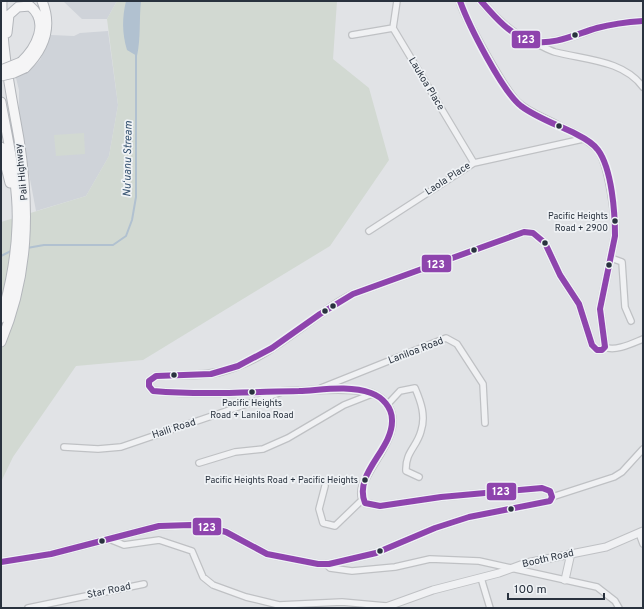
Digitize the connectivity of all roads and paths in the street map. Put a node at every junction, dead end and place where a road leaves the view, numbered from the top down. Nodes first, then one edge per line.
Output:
1 (2, 1) edge
2 (42, 1) edge
3 (397, 1) edge
4 (460, 1) edge
5 (480, 1) edge
6 (643, 21) edge
7 (393, 28) junction
8 (352, 35) dead end
9 (533, 42) junction
10 (23, 65) junction
11 (1, 70) edge
12 (5, 78) edge
13 (643, 87) edge
14 (1, 102) edge
15 (583, 139) junction
16 (1, 147) edge
17 (474, 163) junction
18 (22, 225) junction
19 (369, 231) dead end
20 (610, 258) junction
21 (20, 259) junction
22 (1, 318) edge
23 (631, 321) dead end
24 (643, 339) edge
25 (1, 342) edge
26 (605, 347) junction
27 (317, 390) junction
28 (282, 392) junction
29 (372, 394) junction
30 (387, 405) junction
31 (485, 423) dead end
32 (64, 447) dead end
33 (643, 449) edge
34 (199, 463) dead end
35 (419, 478) dead end
36 (325, 486) dead end
37 (552, 497) junction
38 (362, 500) junction
39 (641, 532) edge
40 (109, 539) junction
41 (643, 544) edge
42 (571, 553) junction
43 (1, 562) edge
44 (326, 564) junction
45 (514, 568) junction
46 (481, 578) junction
47 (566, 580) junction
48 (144, 584) dead end
49 (385, 607) edge
50 (28, 608) edge
51 (490, 608) edge
52 (619, 608) edge

1 - 12 highway, Pali Highway
2 - 10 highway
3 - 7 street
4 - 15 street
5 - 9 street
6 - 9 street
7 - 8 street
7 - 17 street, Laukoa Place
9 - 13 street
10 - 11 highway, bridge
10 - 12 highway, bridge
10 - 12 highway
12 - 18 highway, Pali Highway
14 - 18 highway, Pali Highway
15 - 17 street, Laola Place
15 - 20 street
16 - 18 highway
17 - 19 street, Laola Place
18 - 21 highway, Pali Highway
20 - 23 street
20 - 26 street
21 - 22 highway, Pali Highway
21 - 25 highway, Pali Highway
24 - 26 street
26 - 28 street
27 - 28 street
27 - 29 street
27 - 31 street, Laniloa Road
28 - 32 street, Haili Road
29 - 30 street
29 - 34 street
30 - 35 street
30 - 38 street
33 - 37 street
36 - 38 street
37 - 38 street
37 - 44 street
39 - 41 street
39 - 42 street, Booth Road
40 - 43 street
40 - 44 street
40 - 49 street
42 - 45 street, Booth Road
42 - 47 street
44 - 45 street
45 - 46 street, Booth Road
45 - 47 street
46 - 49 street, Booth Road
46 - 51 street
47 - 52 street
48 - 50 street, Star Road

